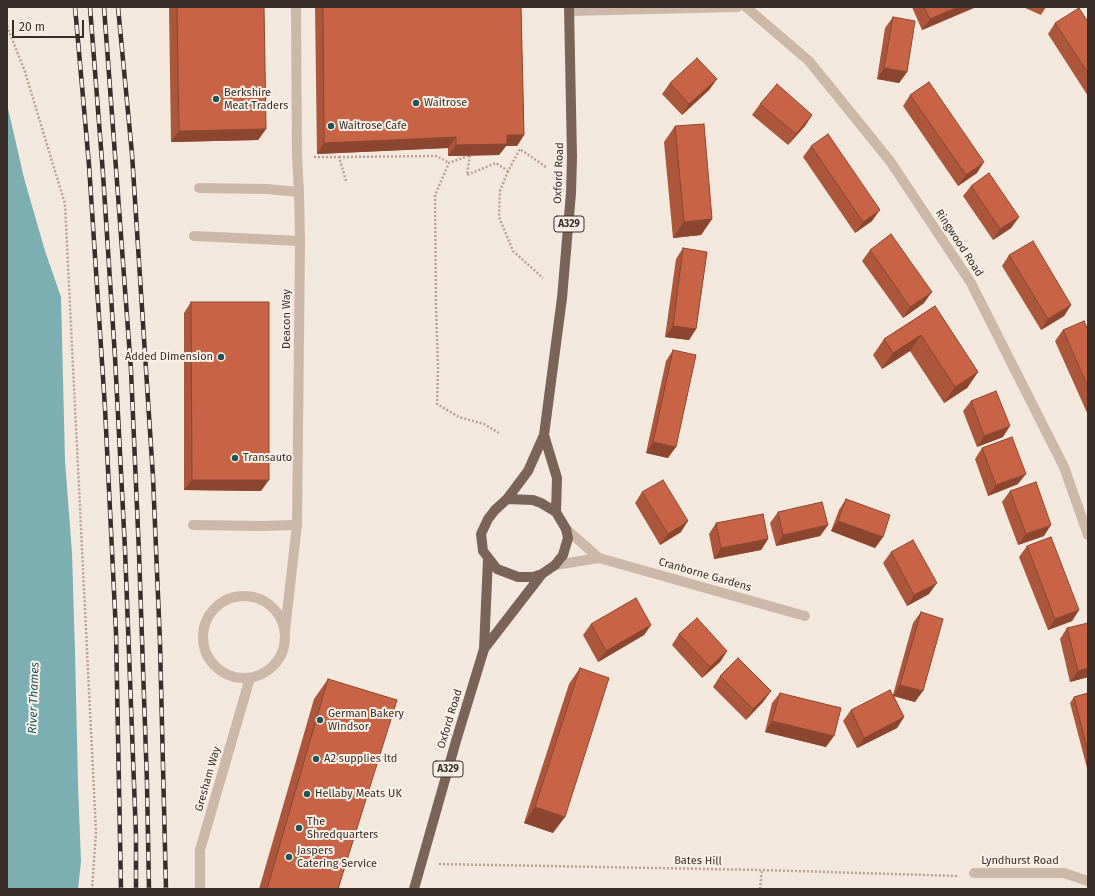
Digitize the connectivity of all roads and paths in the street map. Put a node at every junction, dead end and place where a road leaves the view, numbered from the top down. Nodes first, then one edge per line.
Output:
1 (296, 7) edge
2 (737, 7) edge
3 (746, 7) edge
4 (569, 9) edge
5 (7, 26) edge
6 (339, 157) junction
7 (315, 158) dead end
8 (449, 163) junction
9 (546, 167) dead end
10 (508, 171) junction
11 (346, 181) dead end
12 (199, 188) dead end
13 (299, 192) junction
14 (194, 236) dead end
15 (300, 241) junction
16 (543, 278) dead end
17 (499, 433) dead end
18 (544, 435) junction
19 (507, 499) junction
20 (556, 512) junction
21 (193, 525) dead end
22 (298, 525) junction
23 (566, 529) junction
24 (1088, 535) edge
25 (598, 558) junction
26 (488, 559) junction
27 (554, 565) junction
28 (542, 574) junction
29 (805, 616) dead end
30 (285, 630) junction
31 (484, 649) junction
32 (250, 678) junction
33 (422, 863) junction
34 (762, 870) junction
35 (974, 873) joint
36 (1088, 881) edge
37 (92, 889) edge
38 (200, 889) edge
39 (414, 889) edge
40 (760, 889) edge

1 - 13 street, Deacon Way
2 - 4 street
3 - 24 street, Ringwood Road
4 - 18 main road, Oxford Road / A329
5 - 37 path
6 - 7 path
6 - 8 path
6 - 11 path
8 - 10 path
8 - 17 path
9 - 10 path
10 - 16 path
12 - 13 street
13 - 15 street, Deacon Way
14 - 15 street
15 - 22 street, Deacon Way
18 - 19 main road, Oxford Road / A329
18 - 20 main road, Oxford Road / A329
19 - 20 main road
19 - 26 main road
20 - 23 main road
21 - 22 street
22 - 30 street, Deacon Way
23 - 25 street, Cranborne Gardens
23 - 27 main road
25 - 27 street, Cranborne Gardens
25 - 29 street, Cranborne Gardens
26 - 28 main road
26 - 31 main road, Oxford Road / A329
27 - 28 main road
28 - 31 main road, Oxford Road / A329
30 - 32 street, Deacon Way
30 - 32 street
31 - 33 main road, Oxford Road / A329
32 - 38 street, Gresham Way
33 - 34 path, Bates Hill
33 - 39 main road, Oxford Road / A329
34 - 35 path, Bates Hill
34 - 40 path
35 - 36 street, Lyndhurst Road

